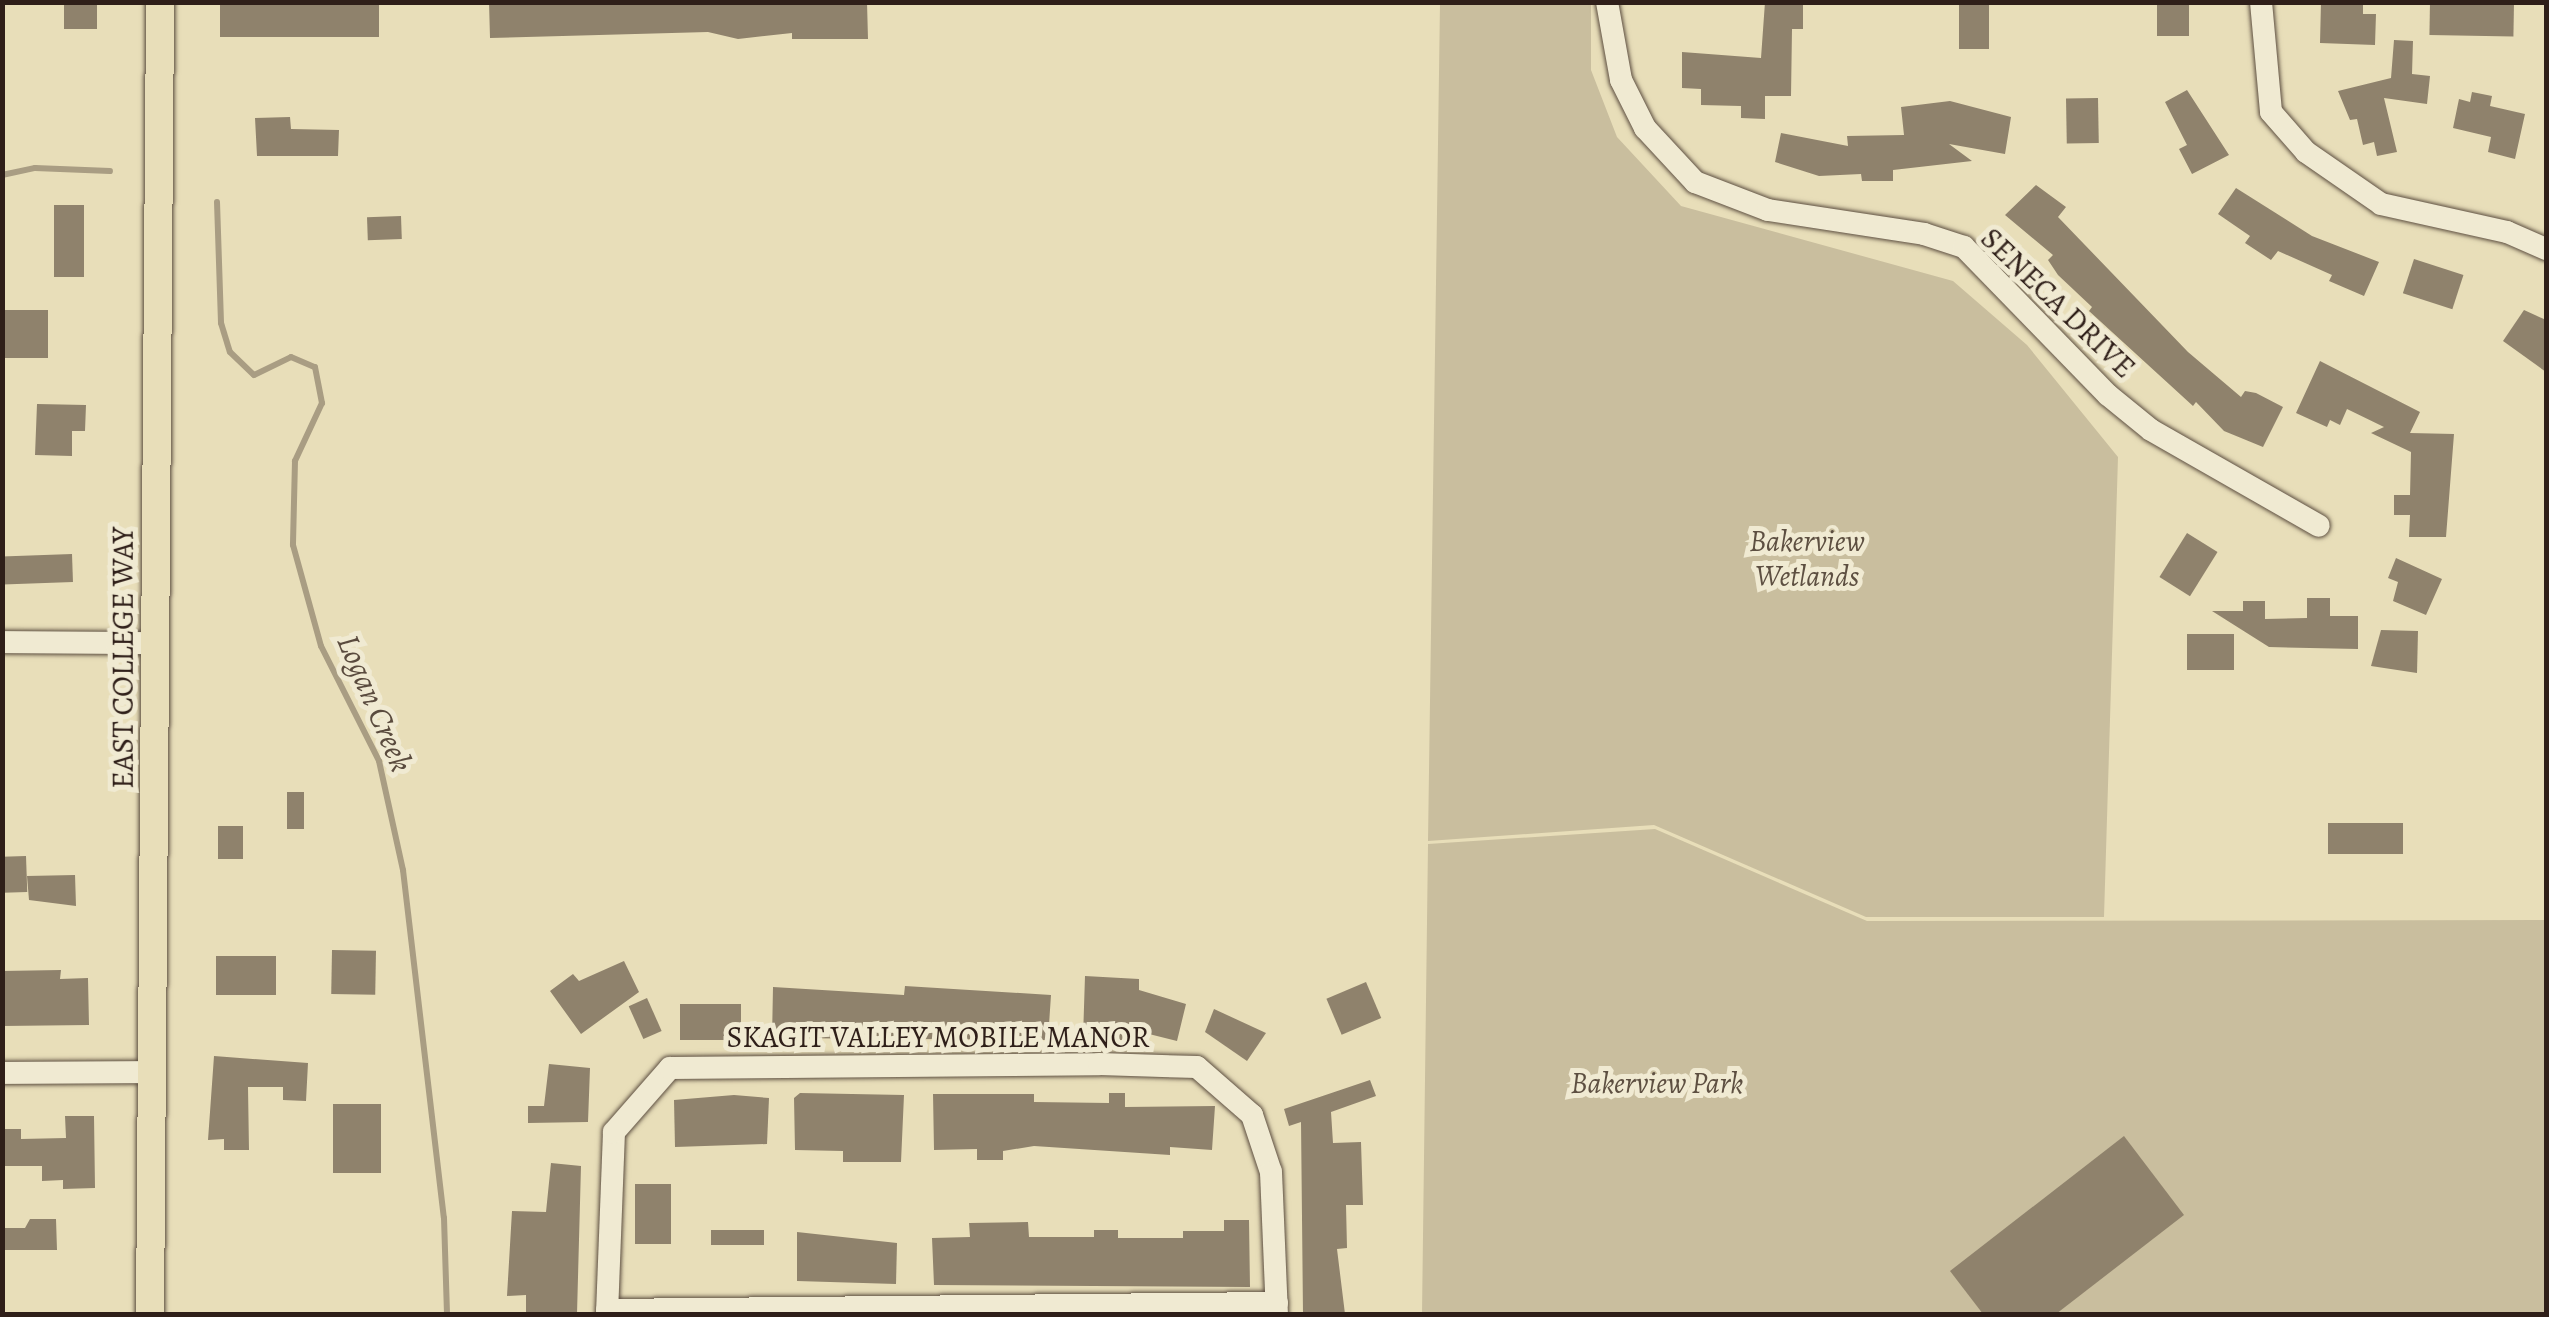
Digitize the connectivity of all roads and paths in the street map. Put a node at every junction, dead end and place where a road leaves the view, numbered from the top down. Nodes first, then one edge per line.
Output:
1 (160, 2) edge
2 (1607, 2) edge
3 (2261, 2) edge
4 (2546, 249) edge
5 (2320, 526) dead end
6 (2, 642) edge
7 (156, 643) junction
8 (2, 1072) edge
9 (151, 1072) junction
10 (1277, 1309) edge
11 (607, 1312) edge
12 (150, 1314) edge

1 - 7 main road, EAST COLLEGE WAY
2 - 5 street, SENECA DRIVE
3 - 4 street
6 - 7 street
7 - 9 main road, EAST COLLEGE WAY
8 - 9 street
9 - 12 main road, EAST COLLEGE WAY
10 - 11 street
10 - 11 street, SKAGIT VALLEY MOBILE MANOR

